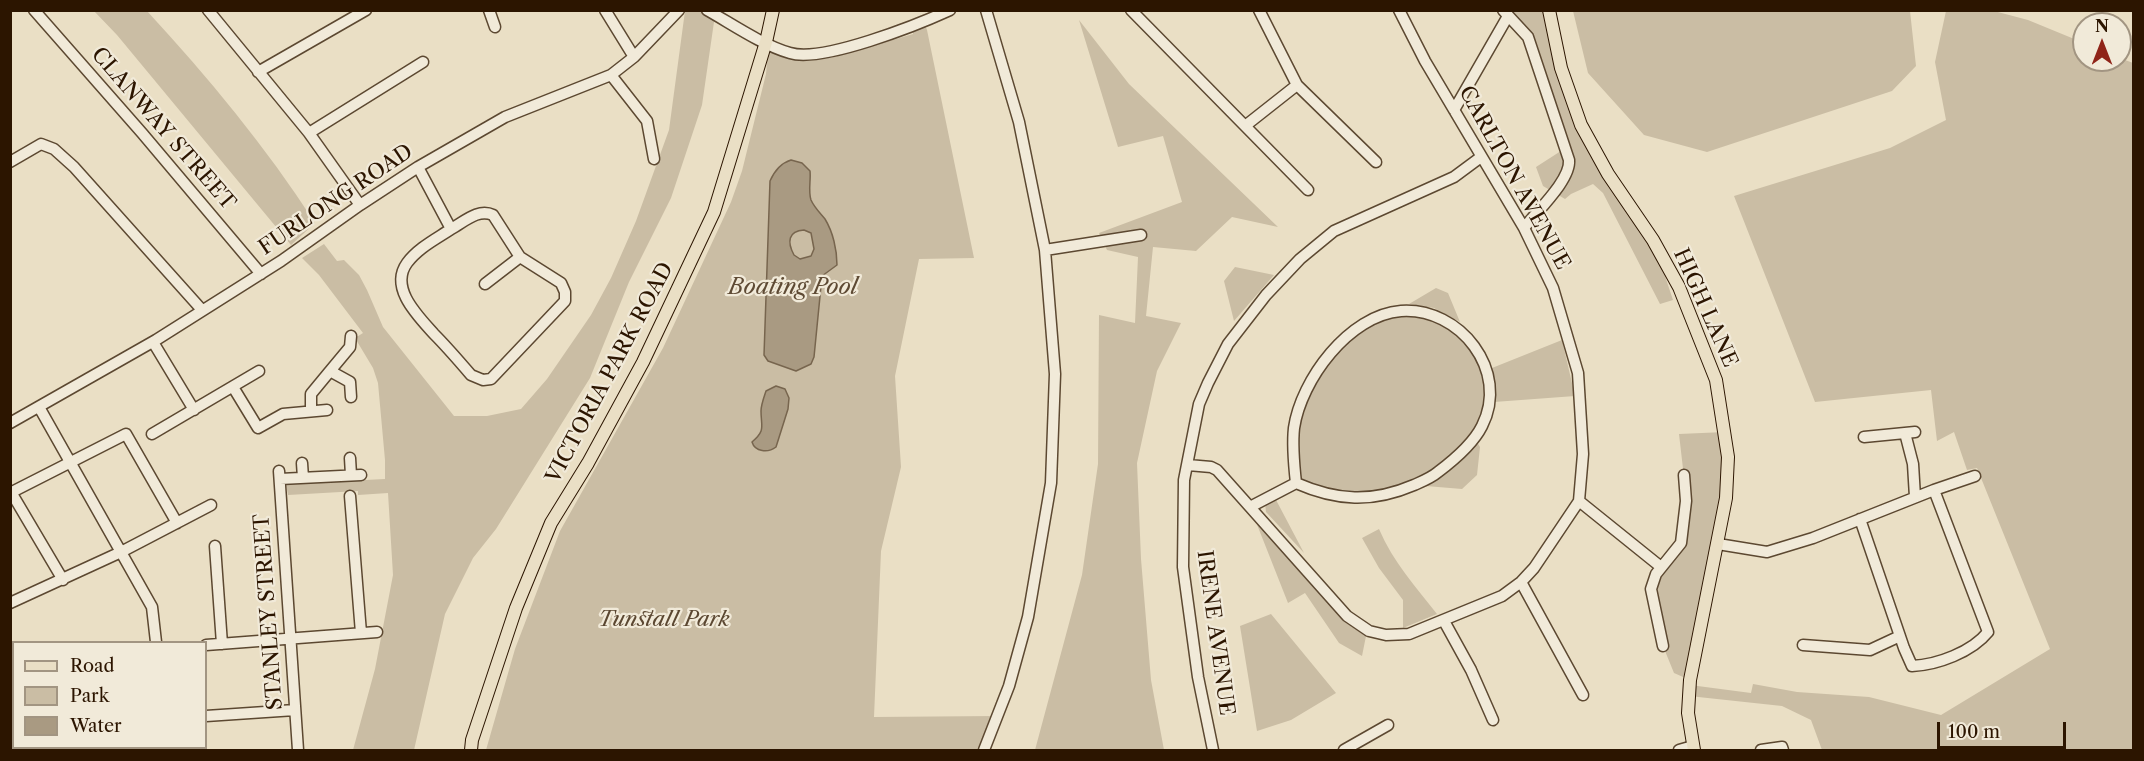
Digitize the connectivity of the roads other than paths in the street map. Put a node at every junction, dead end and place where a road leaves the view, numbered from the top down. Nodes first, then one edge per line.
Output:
1 (34, 10) edge
2 (366, 10) edge
3 (489, 10) edge
4 (605, 10) edge
5 (679, 10) edge
6 (707, 10) edge
7 (772, 10) edge
8 (950, 10) edge
9 (986, 10) edge
10 (1131, 10) edge
11 (1259, 10) edge
12 (1399, 10) edge
13 (1549, 10) edge
14 (213, 12) edge
15 (1505, 13) edge
16 (495, 27) dead end
17 (766, 42) junction
18 (634, 57) junction
19 (423, 62) dead end
20 (258, 72) junction
21 (611, 75) junction
22 (1297, 85) junction
23 (1454, 110) junction
24 (1245, 126) junction
25 (309, 133) junction
26 (1481, 157) junction
27 (654, 159) dead end
28 (10, 162) edge
29 (1376, 162) dead end
30 (418, 167) junction
31 (1308, 190) dead end
32 (360, 205) junction
33 (1524, 228) junction
34 (451, 229) junction
35 (1141, 236) dead end
36 (1045, 250) junction
37 (520, 257) junction
38 (261, 274) junction
39 (485, 285) dead end
40 (202, 310) junction
41 (351, 336) dead end
42 (153, 342) junction
43 (330, 371) junction
44 (259, 372) dead end
45 (233, 387) junction
46 (351, 397) dead end
47 (39, 407) junction
48 (194, 410) junction
49 (327, 410) dead end
50 (311, 411) junction
51 (10, 423) edge
52 (152, 434) dead end
53 (1864, 437) dead end
54 (350, 458) dead end
55 (71, 463) junction
56 (302, 463) dead end
57 (1188, 465) junction
58 (1684, 475) dead end
59 (1975, 476) dead end
60 (303, 478) junction
61 (1296, 483) junction
62 (1934, 490) junction
63 (11, 493) edge
64 (350, 496) dead end
65 (1915, 497) junction
66 (1580, 501) junction
67 (212, 506) dead end
68 (1250, 507) junction
69 (1860, 519) junction
70 (178, 523) junction
71 (1718, 544) junction
72 (215, 546) dead end
73 (121, 552) junction
74 (1661, 567) junction
75 (63, 580) junction
76 (1521, 582) junction
77 (10, 603) edge
78 (1443, 621) junction
79 (377, 632) dead end
80 (361, 633) junction
81 (1900, 636) junction
82 (291, 639) junction
83 (156, 641) edge
84 (222, 644) junction
85 (207, 645) edge
86 (1803, 645) dead end
87 (1663, 646) dead end
88 (1583, 695) dead end
89 (295, 710) junction
90 (207, 716) edge
91 (1493, 720) dead end
92 (1388, 725) dead end
93 (1694, 748) edge
94 (1782, 749) edge
95 (298, 750) edge
96 (471, 750) edge
97 (984, 750) edge
98 (1213, 750) edge
99 (1344, 750) edge
100 (1679, 750) edge
101 (1761, 750) edge

1 - 38 street, CLANWAY STREET
2 - 20 street
3 - 16 street
4 - 18 street
5 - 18 street, FURLONG ROAD
6 - 17 street
7 - 17 main road, VICTORIA PARK ROAD
8 - 17 street
9 - 36 street
10 - 24 street
11 - 22 street
12 - 23 street, CARLTON AVENUE
13 - 71 main road, HIGH LANE
14 - 20 street
15 - 23 street
15 - 33 street
17 - 96 main road, VICTORIA PARK ROAD
18 - 21 street, FURLONG ROAD
19 - 25 street
20 - 25 street
21 - 27 street
21 - 30 street, FURLONG ROAD
22 - 24 street
22 - 29 street
23 - 26 street, CARLTON AVENUE
24 - 31 street
25 - 32 street
26 - 33 street, CARLTON AVENUE
26 - 57 street, IRENE AVENUE
28 - 40 street
30 - 32 street, FURLONG ROAD
30 - 34 street
32 - 38 street, FURLONG ROAD
33 - 66 street, CARLTON AVENUE
34 - 37 street
34 - 37 street
35 - 36 street
36 - 97 street
37 - 39 street
38 - 40 street, FURLONG ROAD
40 - 42 street, FURLONG ROAD
41 - 43 street
42 - 47 street, FURLONG ROAD
42 - 48 street
43 - 46 street
43 - 50 street
44 - 45 street
45 - 48 street
45 - 50 street
47 - 51 street, FURLONG ROAD
47 - 55 street
48 - 52 street
49 - 50 street
53 - 65 street
54 - 60 street
55 - 63 street
55 - 70 street
55 - 73 street
56 - 60 street
57 - 68 street
57 - 98 street, IRENE AVENUE
58 - 74 street
59 - 62 street
60 - 82 street, STANLEY STREET
61 - 61 street
61 - 68 street
62 - 65 street
62 - 81 street
63 - 75 street
64 - 80 street
65 - 69 street
66 - 74 street
66 - 76 street
67 - 70 street
68 - 78 street
69 - 71 street
69 - 81 street
70 - 73 street
71 - 93 main road, HIGH LANE
72 - 84 street
73 - 75 street
73 - 83 street
74 - 87 street
75 - 77 street
76 - 78 street
76 - 88 street
78 - 91 street
79 - 80 street
80 - 82 street
81 - 86 street
82 - 84 street
82 - 89 street, STANLEY STREET
84 - 85 street
89 - 90 street
89 - 95 street, STANLEY STREET
92 - 99 street
93 - 100 street
94 - 101 street

